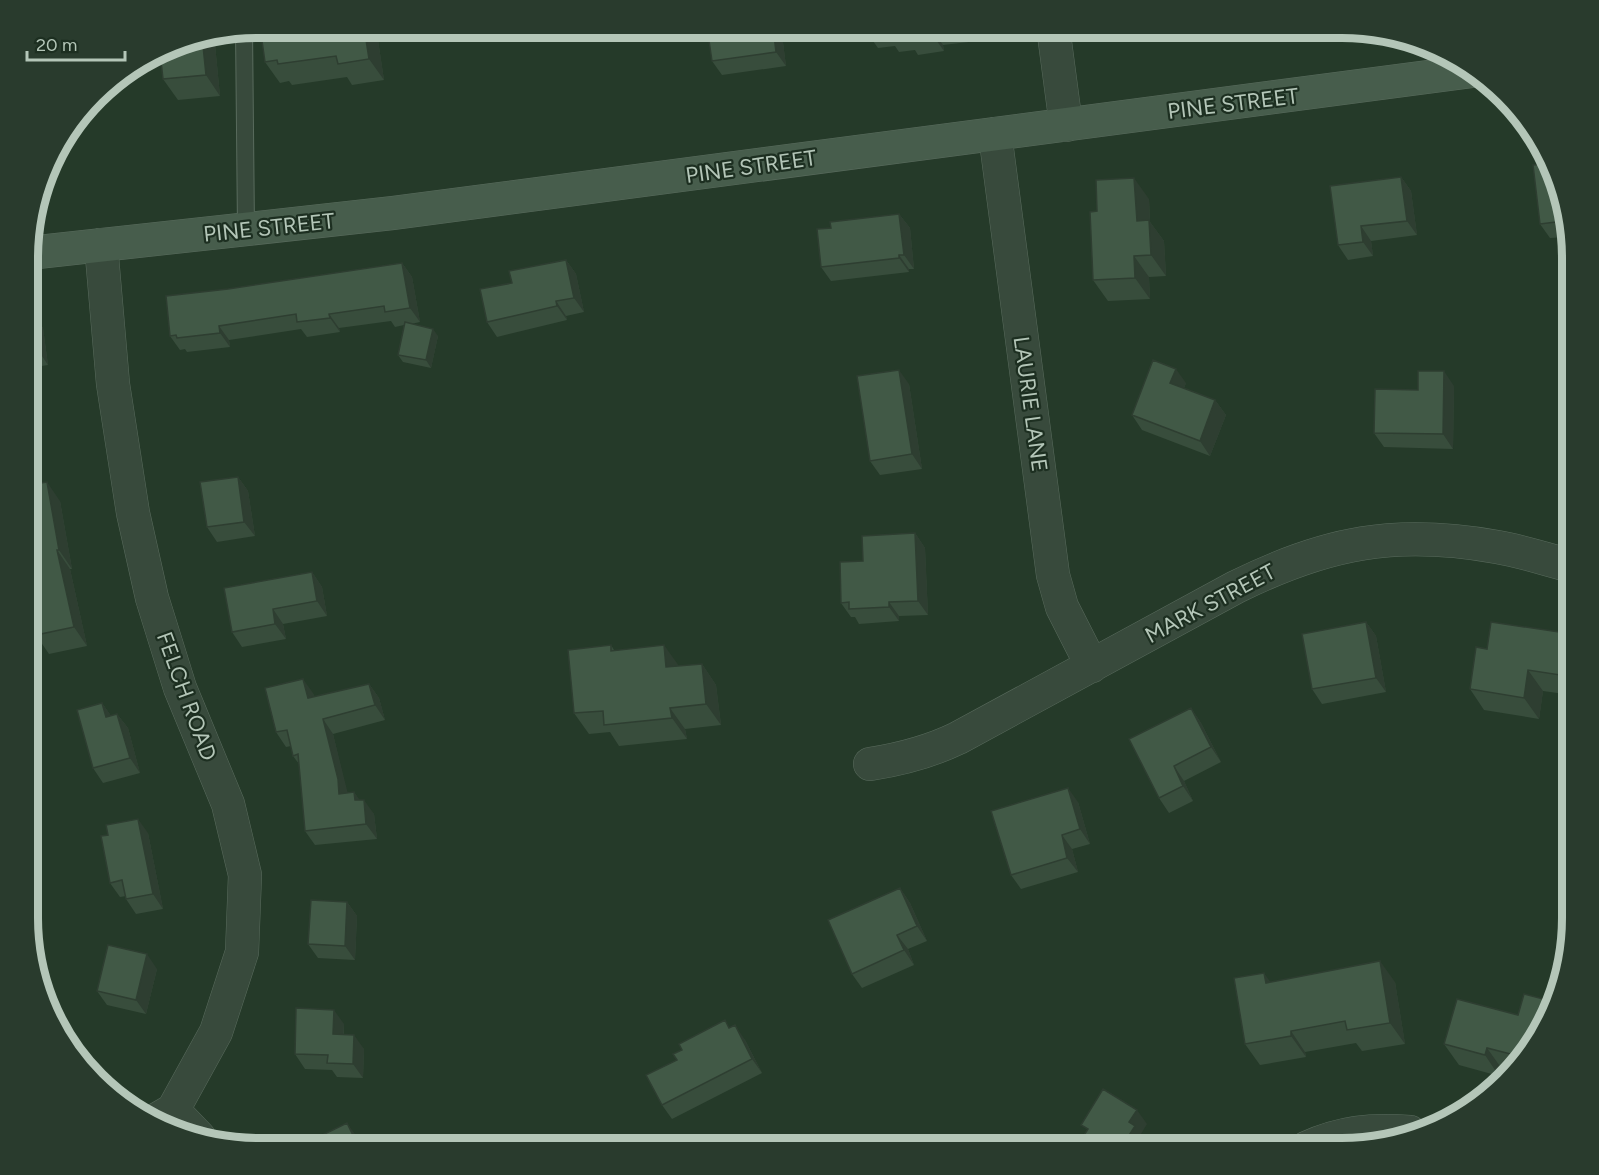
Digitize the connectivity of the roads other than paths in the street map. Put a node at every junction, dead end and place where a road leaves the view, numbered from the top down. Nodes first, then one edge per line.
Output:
1 (244, 38) edge
2 (1054, 38) edge
3 (1460, 73) edge
4 (1066, 125) junction
5 (995, 134) junction
6 (246, 230) junction
7 (101, 245) junction
8 (38, 252) edge
9 (1562, 563) edge
10 (1092, 666) junction
11 (870, 764) dead end
12 (163, 1115) edge
13 (1394, 1131) edge
14 (1331, 1138) edge

1 - 6 lane
2 - 4 street
3 - 4 main road, PINE STREET
4 - 5 main road, PINE STREET
5 - 6 main road, PINE STREET
5 - 10 street, LAURIE LANE
6 - 7 main road, PINE STREET
7 - 8 main road, PINE STREET
7 - 12 street, FELCH ROAD
9 - 10 street, MARK STREET
10 - 11 street, MARK STREET
13 - 14 street

